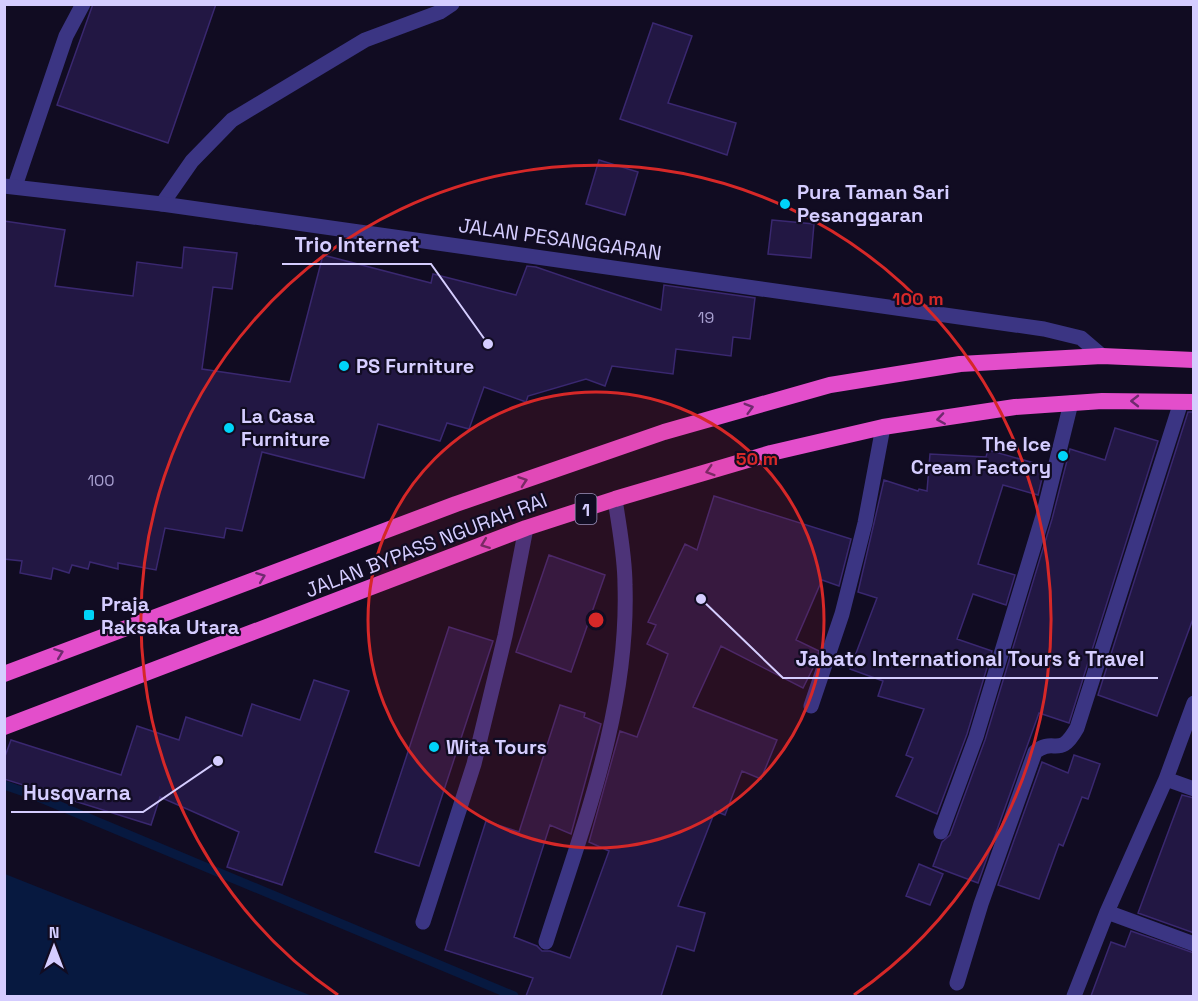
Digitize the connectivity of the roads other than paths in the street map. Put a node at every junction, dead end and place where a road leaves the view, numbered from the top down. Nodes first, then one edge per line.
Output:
1 (84, 4) edge
2 (452, 4) edge
3 (10, 186) edge
4 (162, 204) junction
5 (1102, 356) junction
6 (1194, 360) edge
7 (1187, 402) edge
8 (1071, 403) junction
9 (883, 427) junction
10 (615, 499) junction
11 (526, 528) junction
12 (4, 674) edge
13 (1194, 703) edge
14 (811, 706) dead end
15 (4, 727) edge
16 (1167, 779) junction
17 (1194, 789) edge
18 (940, 832) dead end
19 (1107, 912) junction
20 (423, 922) dead end
21 (546, 942) dead end
22 (1194, 944) edge
23 (957, 983) dead end
24 (1074, 996) edge

1 - 3 street
2 - 4 street
3 - 4 street, JALAN PESANGGARAN
4 - 5 street, JALAN PESANGGARAN
5 - 6 highway, JALAN BYPASS NGURAH RAI
12 -> 5 highway, JALAN BYPASS NGURAH RAI
7 -> 8 highway, JALAN BYPASS NGURAH RAI / 1
7 - 23 street
8 -> 9 highway, JALAN BYPASS NGURAH RAI / 1
8 - 18 street
9 -> 10 highway, JALAN BYPASS NGURAH RAI / 1
9 - 14 street
10 - 11 highway, JALAN BYPASS NGURAH RAI / 1
10 - 21 street
11 -> 15 highway, JALAN BYPASS NGURAH RAI / 1
11 - 20 street
13 - 16 street
16 - 17 street
16 - 19 street
19 - 22 street
19 - 24 street

